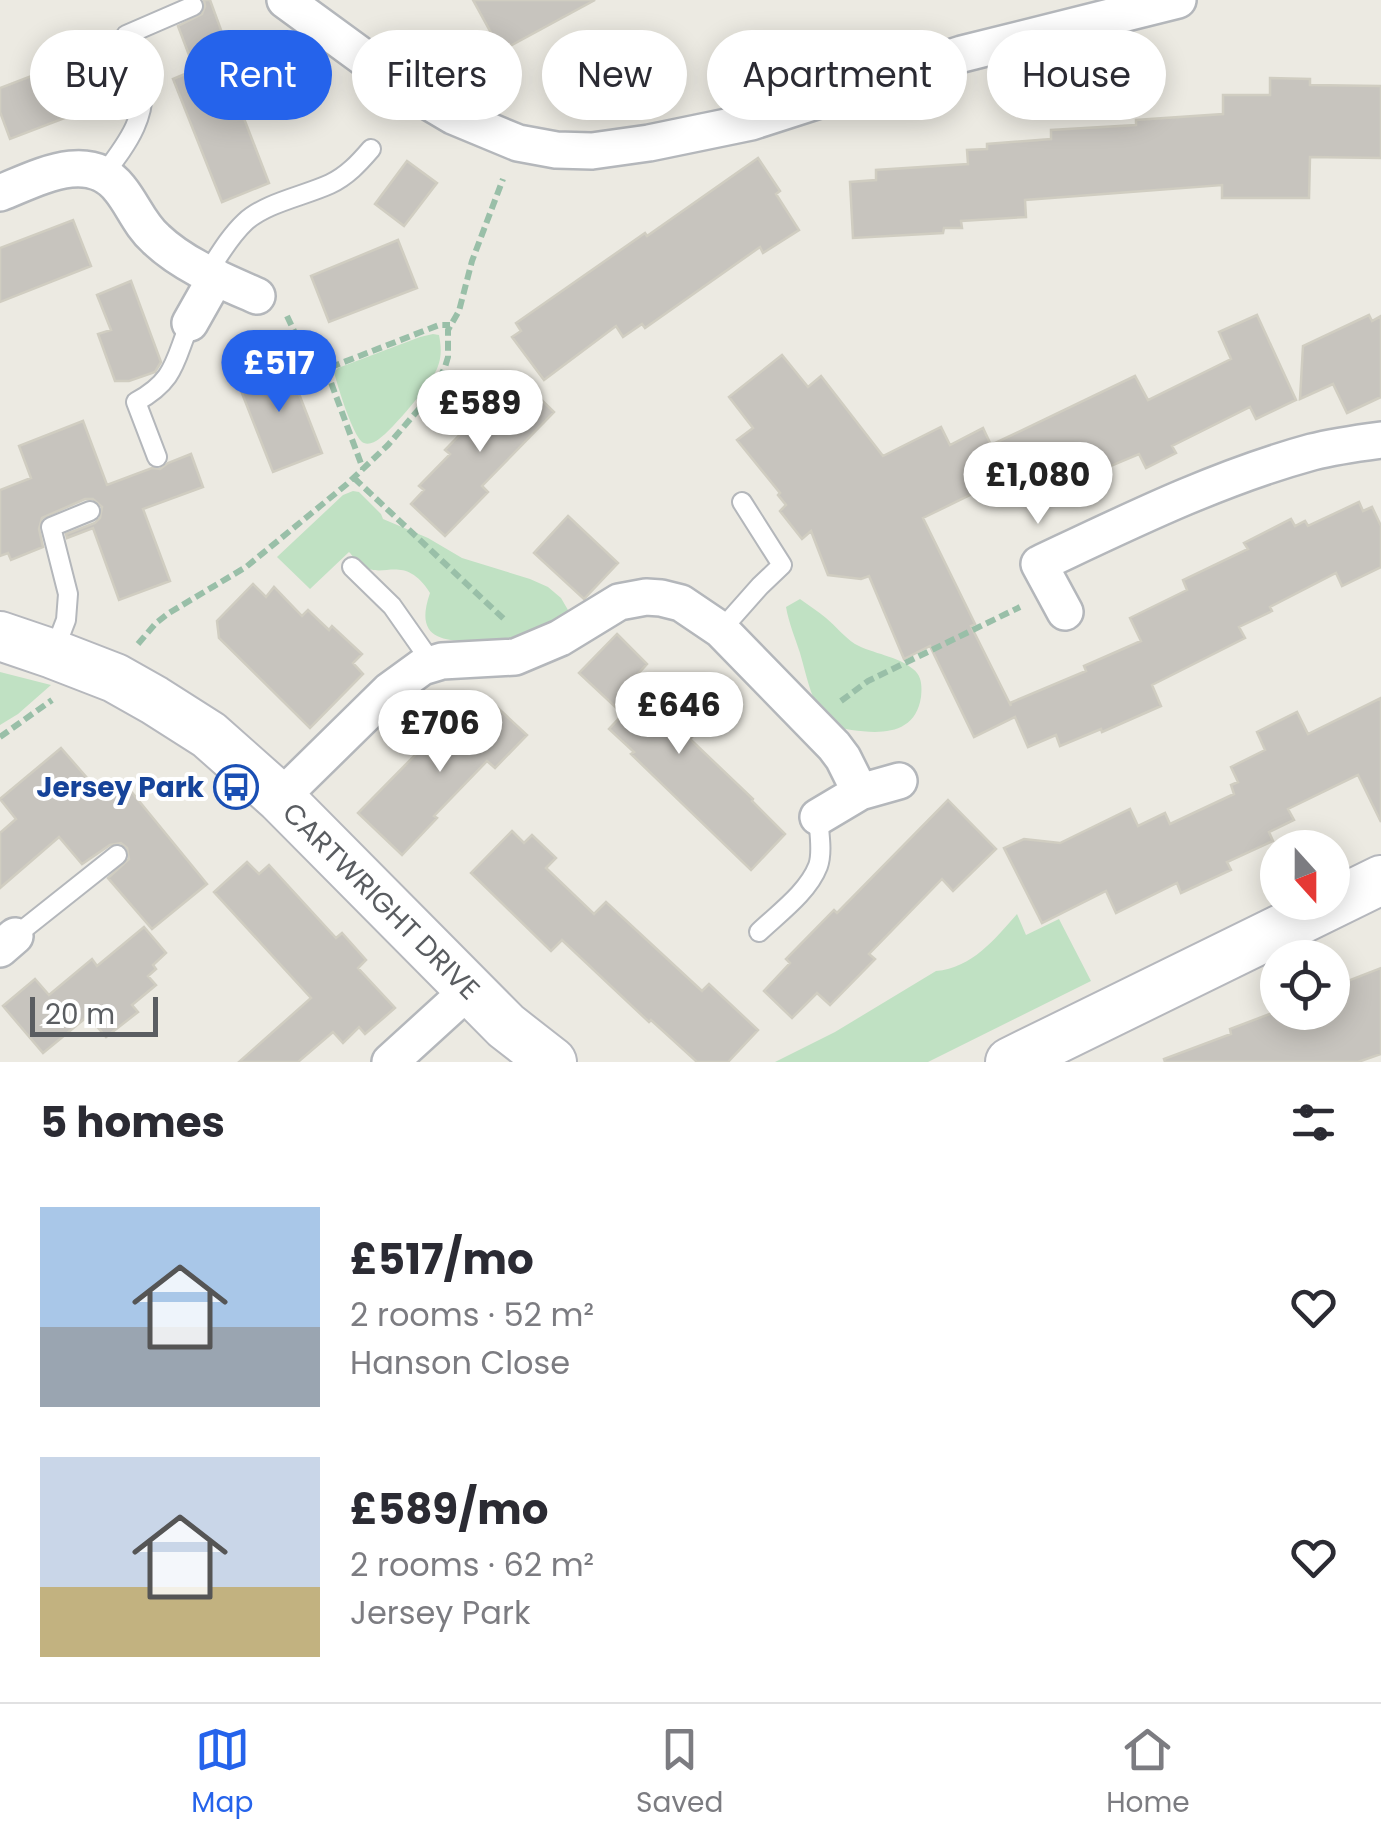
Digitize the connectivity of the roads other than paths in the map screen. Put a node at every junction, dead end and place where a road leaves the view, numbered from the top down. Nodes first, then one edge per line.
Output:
1 (285, 0) edge
2 (1178, 0) edge
3 (193, 6) dead end
4 (371, 149) dead end
5 (104, 174) junction
6 (0, 193) edge
7 (212, 275) junction
8 (257, 296) road end
9 (190, 323) joint
10 (1381, 440) edge
11 (156, 457) dead end
12 (742, 502) dead end
13 (90, 511) dead end
14 (352, 567) dead end
15 (1059, 601) road end
16 (721, 630) junction
17 (0, 636) edge
18 (432, 663) junction
19 (82, 665) junction
20 (899, 781) dead end
21 (860, 792) junction
22 (280, 798) junction
23 (818, 817) joint
24 (117, 855) dead end
25 (1381, 880) edge
26 (759, 932) dead end
27 (7, 942) edge
28 (470, 990) junction
29 (1028, 1058) edge
30 (390, 1062) edge
31 (552, 1062) edge

1 - 2 street
3 - 5 lane
4 - 7 lane
5 - 6 street
5 - 7 street
7 - 8 street
7 - 9 street
9 - 11 lane
10 - 15 street
12 - 16 lane
13 - 19 lane
14 - 18 lane
16 - 18 street
16 - 21 street
17 - 19 street, CARTWRIGHT DRIVE
18 - 22 street
19 - 22 street, CARTWRIGHT DRIVE
20 - 21 street
21 - 23 street
22 - 28 street, CARTWRIGHT DRIVE
23 - 26 lane
24 - 27 lane
25 - 29 street
28 - 30 street
28 - 31 street, CARTWRIGHT DRIVE

